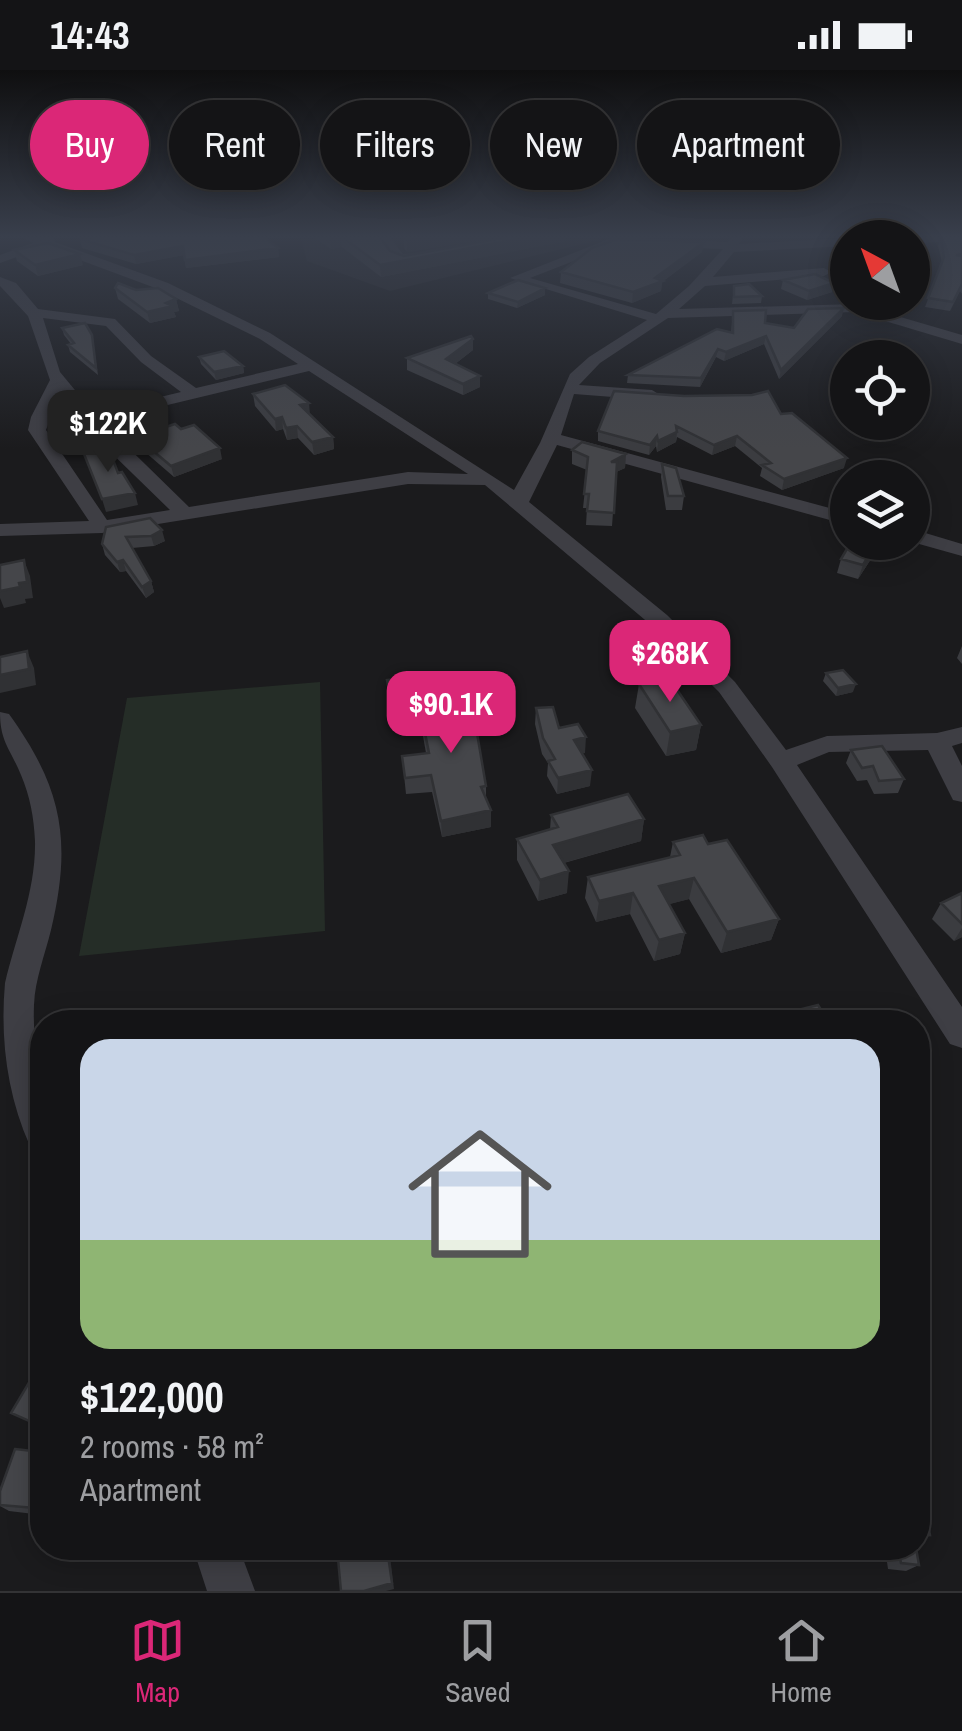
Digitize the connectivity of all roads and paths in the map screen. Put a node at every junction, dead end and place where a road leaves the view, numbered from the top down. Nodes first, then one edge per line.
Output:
1 (29, 307) edge
2 (206, 307) edge
3 (628, 307) edge
4 (674, 307) edge
5 (33, 312) junction
6 (663, 316) junction
7 (962, 340) edge
8 (313, 365) junction
9 (58, 380) junction
10 (569, 390) junction
11 (191, 392) junction
12 (666, 396) edge
13 (90, 419) junction
14 (552, 438) junction
15 (490, 480) junction
16 (519, 503) junction
17 (184, 513) junction
18 (830, 514) edge
19 (102, 526) junction
20 (0, 530) edge
21 (930, 540) edge
22 (962, 550) edge
23 (0, 720) edge
24 (950, 738) edge
25 (781, 761) junction
26 (962, 794) edge
27 (10, 988) edge
28 (962, 1034) edge
29 (30, 1107) edge
30 (220, 1560) edge
31 (230, 1591) edge

1 - 5 street
2 - 8 street
3 - 6 street
4 - 6 street
5 - 9 street
5 - 11 street
6 - 7 street
6 - 10 street
8 - 11 street
8 - 15 street
9 - 13 street
9 - 19 street
10 - 12 street
10 - 14 street
11 - 13 street
13 - 17 street
14 - 16 street
14 - 18 street
15 - 16 street
15 - 17 street
16 - 25 street
17 - 19 street
19 - 20 street
21 - 22 street
23 - 27 street
24 - 25 street
24 - 26 street
25 - 28 street
27 - 29 street
30 - 31 street

